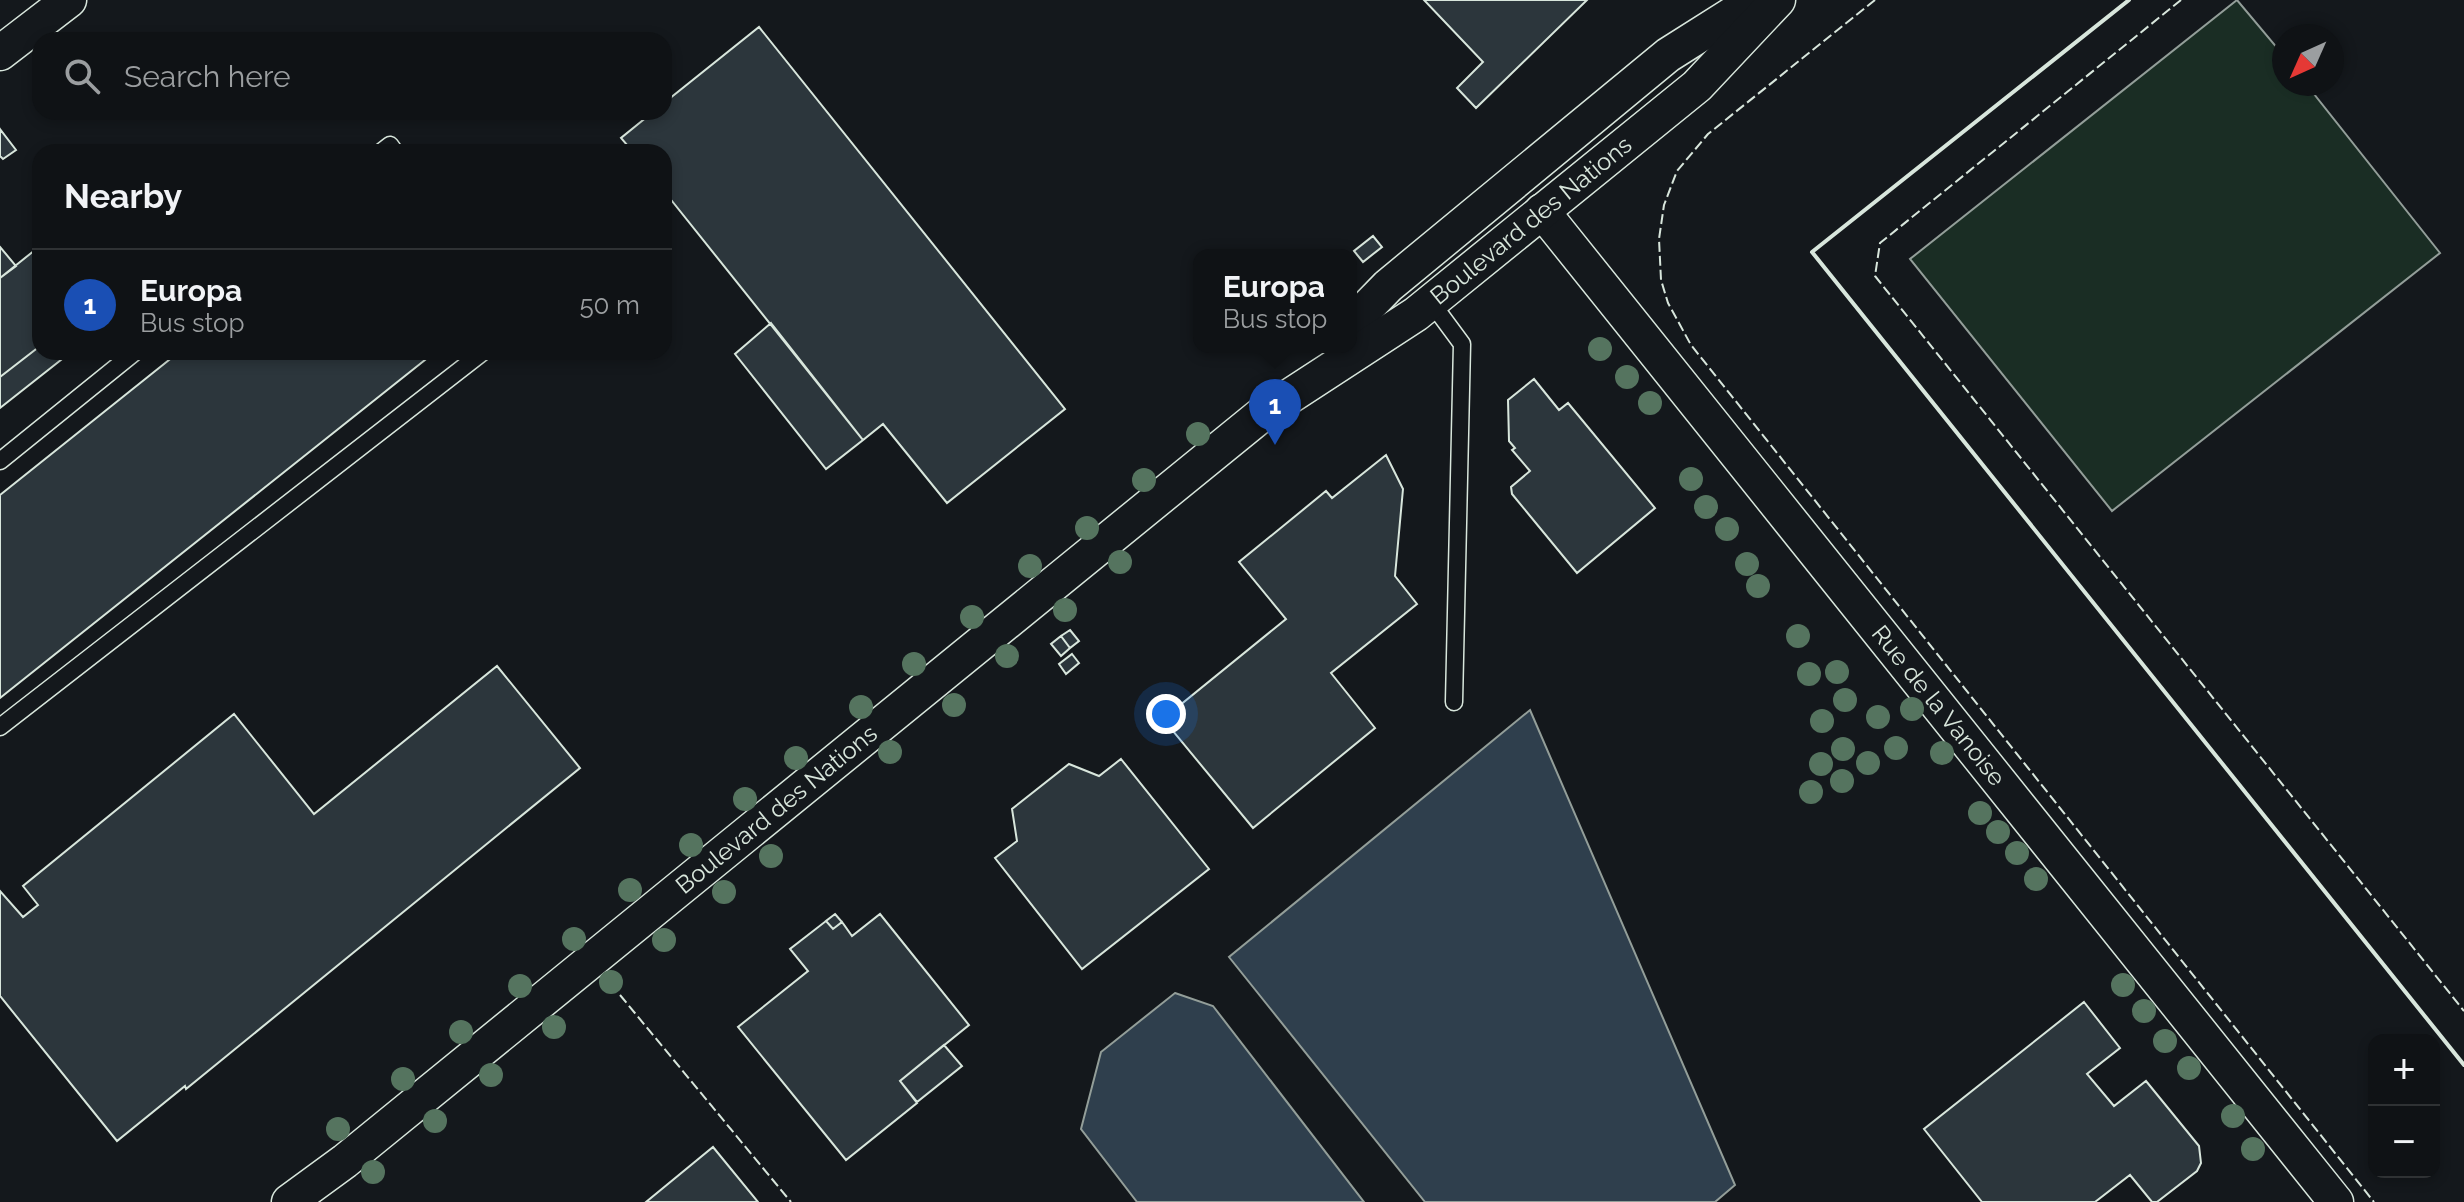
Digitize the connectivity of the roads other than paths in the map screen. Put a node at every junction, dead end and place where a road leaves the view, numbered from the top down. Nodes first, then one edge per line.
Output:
1 (69, 0) edge
2 (1755, 0) edge
3 (1778, 0) edge
4 (0, 53) edge
5 (1542, 211) junction
6 (1431, 302) junction
7 (1357, 318) edge
8 (1357, 352) edge
9 (1322, 353) edge
10 (1356, 353) edge
11 (125, 360) edge
12 (473, 360) edge
13 (1261, 415) junction
14 (0, 461) edge
15 (1454, 702) dead end
16 (0, 727) edge
17 (289, 1202) edge
18 (2336, 1202) edge

1 - 4 street
2 - 7 street, Boulevard des Nations
3 - 5 street, Boulevard des Nations
5 - 6 street, Boulevard des Nations
5 - 18 street, Rue de la Vanoise
6 - 8 street, Boulevard des Nations
6 - 15 lane
9 - 13 street, Boulevard des Nations
10 - 13 street, Boulevard des Nations
11 - 14 lane
12 - 16 lane
13 - 17 street, Boulevard des Nations

